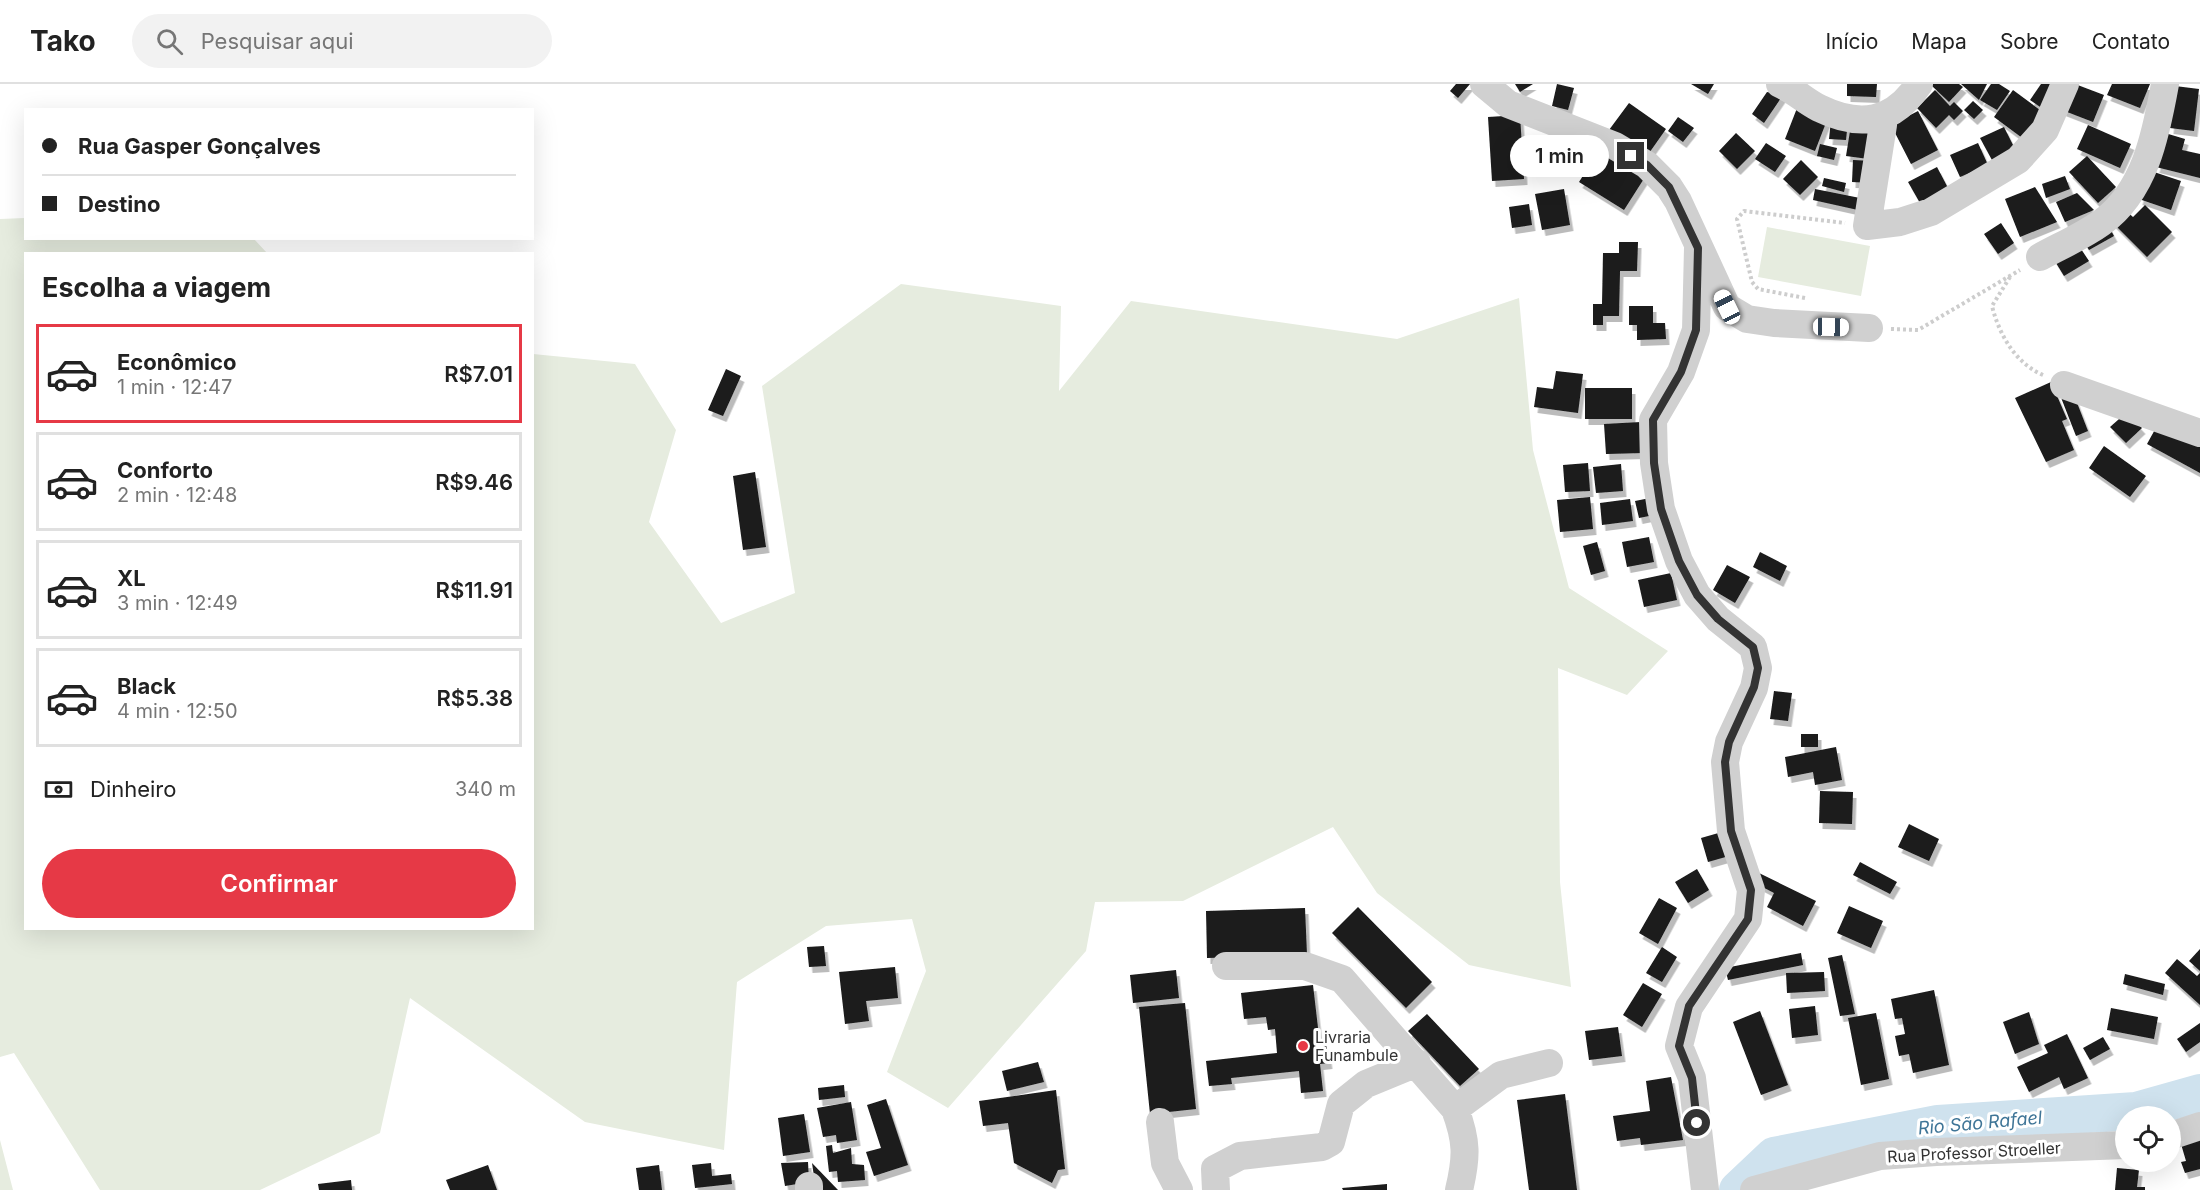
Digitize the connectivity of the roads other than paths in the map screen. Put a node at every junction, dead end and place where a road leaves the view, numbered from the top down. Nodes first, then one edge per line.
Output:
1 (1484, 84) edge
2 (1779, 84) edge
3 (1919, 84) edge
4 (2065, 84) edge
5 (2165, 84) edge
6 (1882, 118) junction
7 (1698, 248) junction
8 (2040, 257) road end
9 (1869, 328) road end
10 (2064, 385) road end
11 (2200, 433) edge
12 (1226, 966) dead end
13 (1417, 1063) junction
14 (1549, 1063) dead end
15 (1455, 1109) junction
16 (1160, 1122) dead end
17 (2200, 1126) edge
18 (2181, 1132) edge
19 (2115, 1145) edge
20 (1845, 1166) junction
21 (1179, 1190) edge
22 (1216, 1190) edge
23 (1459, 1190) edge
24 (1705, 1190) edge
25 (1754, 1190) edge
26 (1811, 1190) edge

1 - 7 street
2 - 6 street
3 - 6 street
4 - 6 street
5 - 8 street
7 - 9 street
7 - 24 street
10 - 11 street
12 - 13 street
13 - 15 street
13 - 22 street
14 - 15 street
15 - 23 street
16 - 21 street
17 - 18 street
19 - 20 street, Rua Professor Stroeller
20 - 25 street, Rua Professor Stroeller
20 - 26 street

